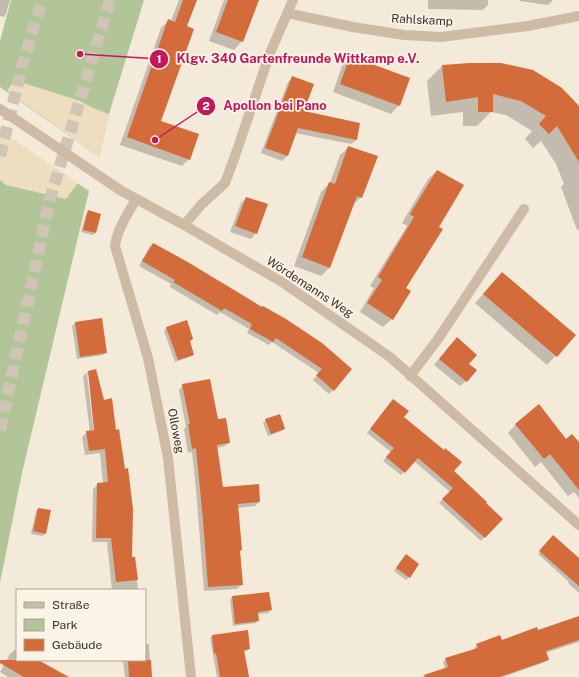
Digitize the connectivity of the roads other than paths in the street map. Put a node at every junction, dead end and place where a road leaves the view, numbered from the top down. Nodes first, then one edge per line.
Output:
1 (293, 0) edge
2 (288, 13) junction
3 (579, 16) edge
4 (0, 109) edge
5 (136, 199) junction
6 (524, 209) dead end
7 (184, 225) junction
8 (410, 376) junction
9 (579, 525) edge
10 (191, 677) edge

1 - 2 street
2 - 3 street, Rahlskamp
2 - 7 street
4 - 5 street, Wördemanns Weg
5 - 7 street, Wördemanns Weg
5 - 10 street, Olloweg
6 - 8 street
7 - 8 street, Wördemanns Weg
8 - 9 street, Wördemanns Weg

